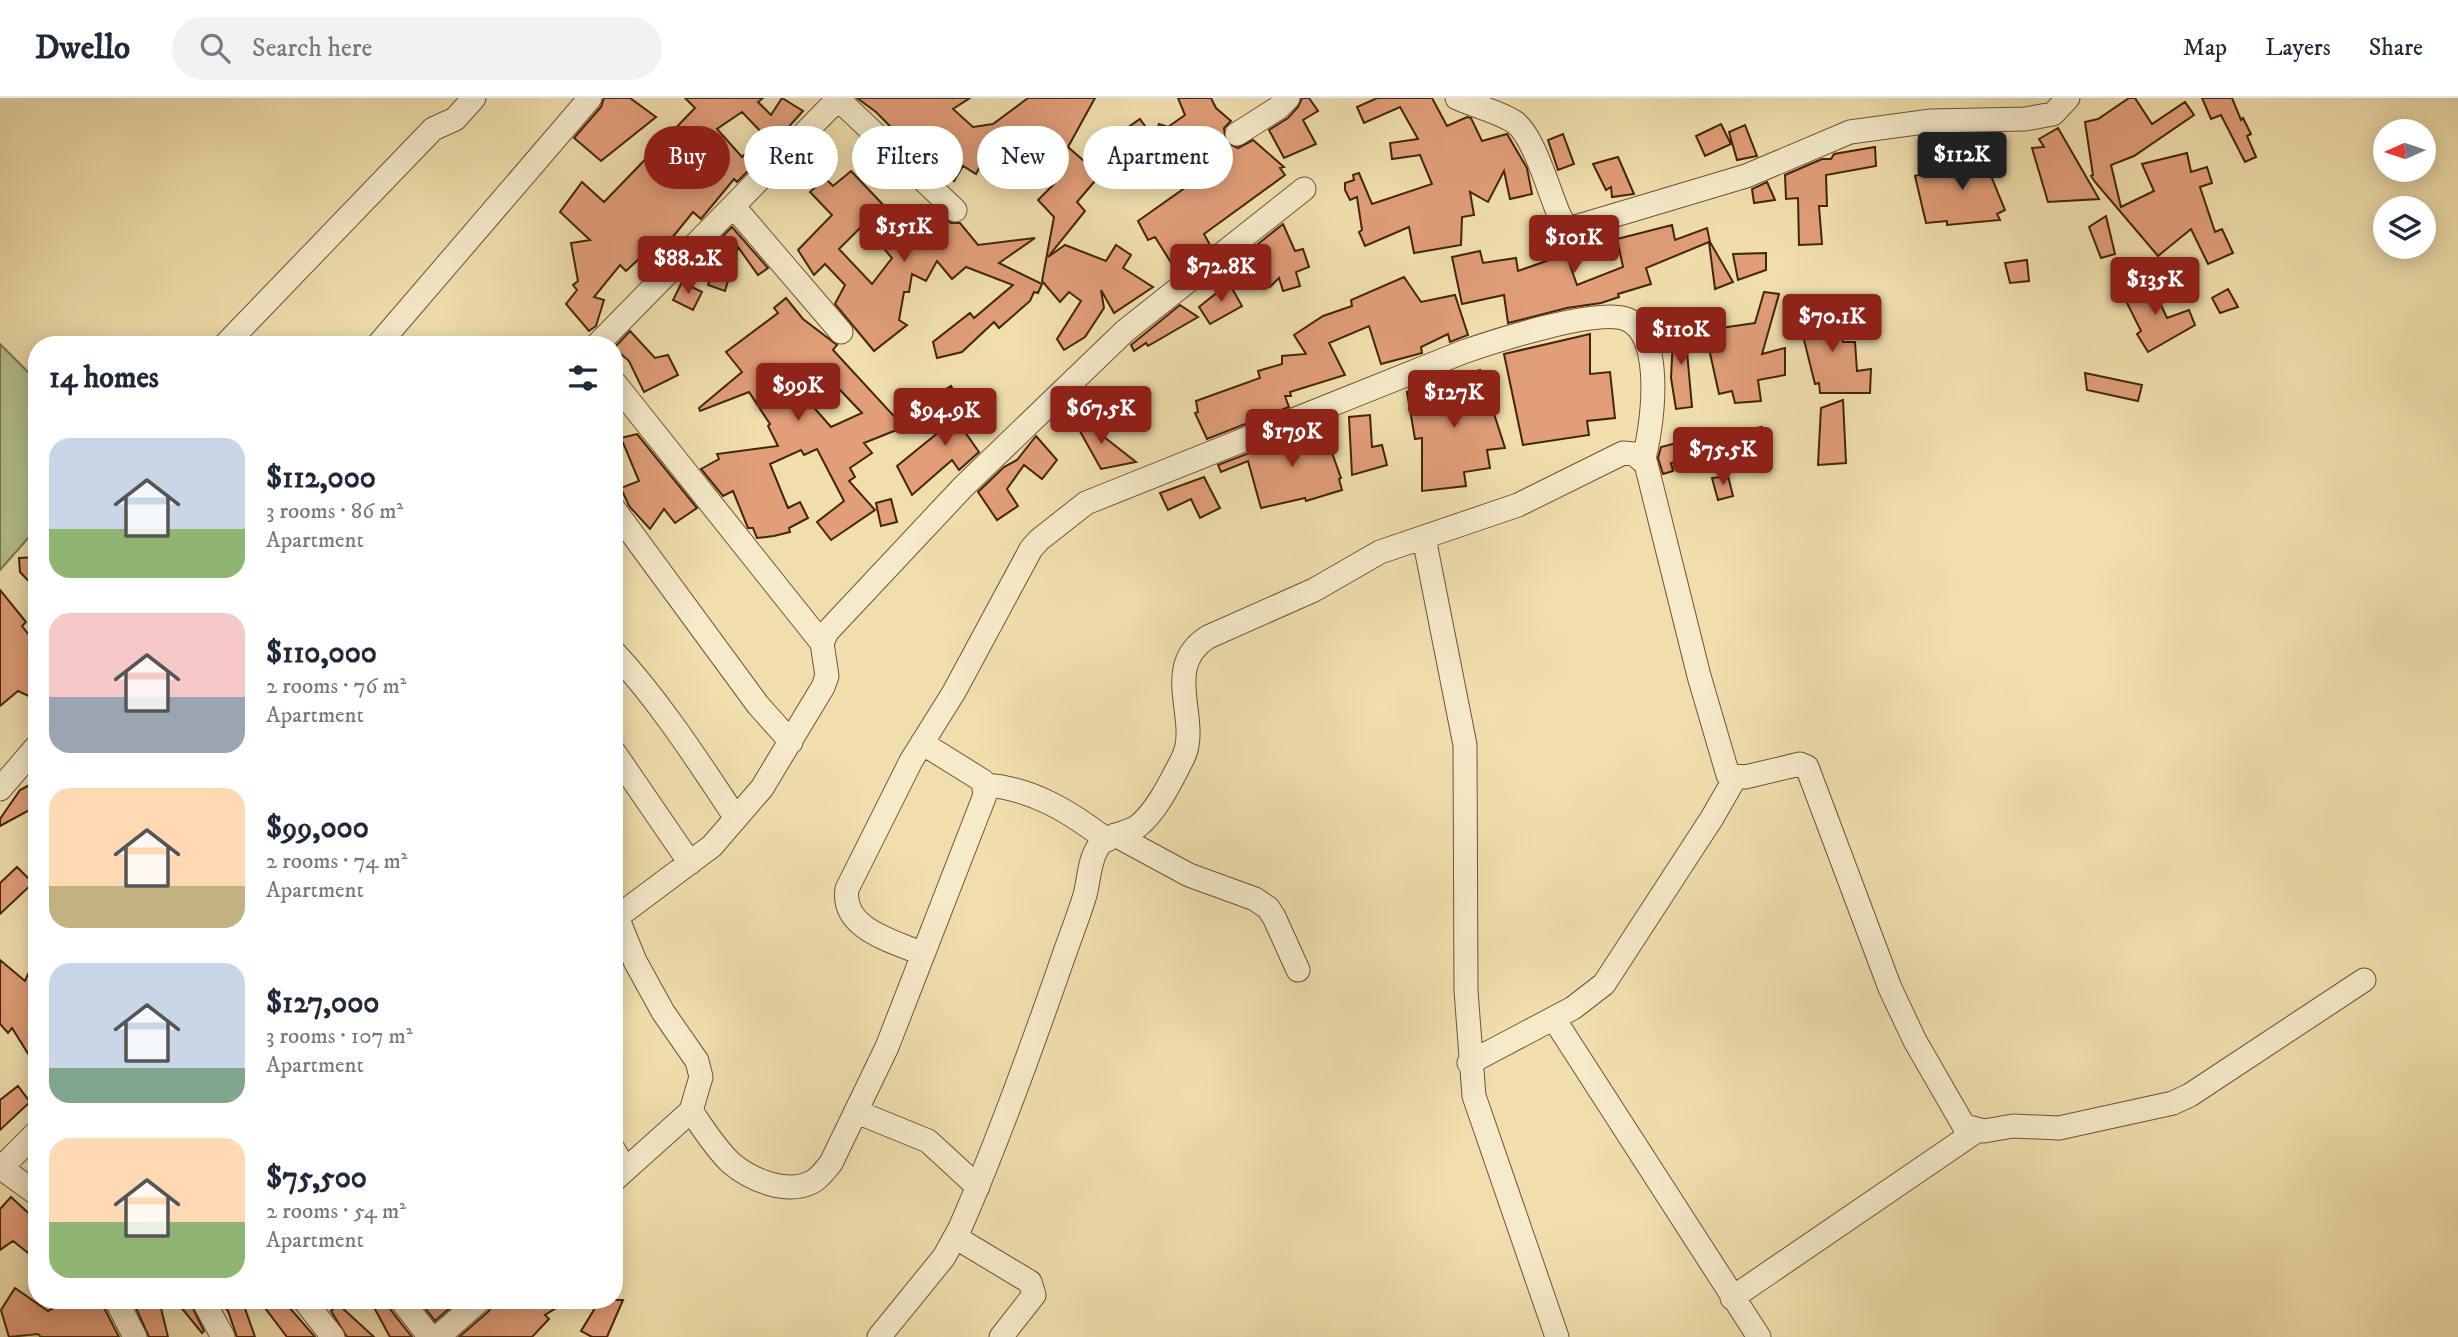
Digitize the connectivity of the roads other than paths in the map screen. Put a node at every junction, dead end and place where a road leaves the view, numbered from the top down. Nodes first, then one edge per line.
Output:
1 (474, 98) edge
2 (590, 98) edge
3 (1288, 98) edge
4 (1457, 98) edge
5 (2068, 98) edge
6 (839, 99) edge
7 (1237, 134) dead end
8 (1304, 189) dead end
9 (734, 207) junction
10 (955, 210) dead end
11 (841, 331) dead end
12 (234, 336) edge
13 (386, 336) edge
14 (606, 336) edge
15 (623, 393) edge
16 (1643, 461) junction
17 (623, 521) edge
18 (1424, 538) junction
19 (822, 643) junction
20 (623, 661) edge
21 (791, 742) junction
22 (922, 743) junction
23 (28, 756) edge
24 (623, 765) edge
25 (1735, 778) junction
26 (985, 785) junction
27 (0, 789) edge
28 (736, 818) junction
29 (1111, 837) junction
30 (690, 863) junction
31 (623, 910) edge
32 (623, 932) edge
33 (923, 954) junction
34 (1298, 970) dead end
35 (2364, 980) dead end
36 (1554, 1019) junction
37 (1469, 1063) junction
38 (691, 1111) junction
39 (857, 1112) junction
40 (1978, 1130) junction
41 (28, 1141) edge
42 (623, 1162) edge
43 (1, 1167) edge
44 (28, 1187) edge
45 (978, 1187) junction
46 (955, 1237) junction
47 (1732, 1298) junction
48 (121, 1309) edge
49 (208, 1309) edge
50 (311, 1309) edge
51 (408, 1309) edge
52 (468, 1309) edge
53 (135, 1337) edge
54 (223, 1337) edge
55 (333, 1337) edge
56 (430, 1337) edge
57 (438, 1337) edge
58 (879, 1337) edge
59 (1001, 1337) edge
60 (1558, 1337) edge
61 (1759, 1337) edge

1 - 12 street
2 - 13 street
3 - 7 street
4 - 5 street
6 - 9 street
6 - 10 street
8 - 19 street
9 - 11 street
9 - 14 street
15 - 19 street
16 - 18 street
16 - 22 street
16 - 25 street
17 - 21 street
18 - 29 street
18 - 37 street
19 - 21 street
20 - 28 street
21 - 28 street
22 - 26 street
22 - 33 street
23 - 27 street
24 - 30 street
25 - 36 street
25 - 40 street
26 - 29 street
26 - 33 street
28 - 30 street
29 - 34 street
29 - 45 street
30 - 31 street
32 - 38 street
33 - 39 street
35 - 40 street
36 - 37 street
36 - 47 street
37 - 60 street
38 - 39 street
38 - 42 street
39 - 45 street
40 - 47 street
41 - 43 street
43 - 44 street
45 - 46 street
46 - 58 street
46 - 59 street
47 - 61 street
48 - 53 street
49 - 54 street
50 - 55 street
51 - 56 street
52 - 57 street

